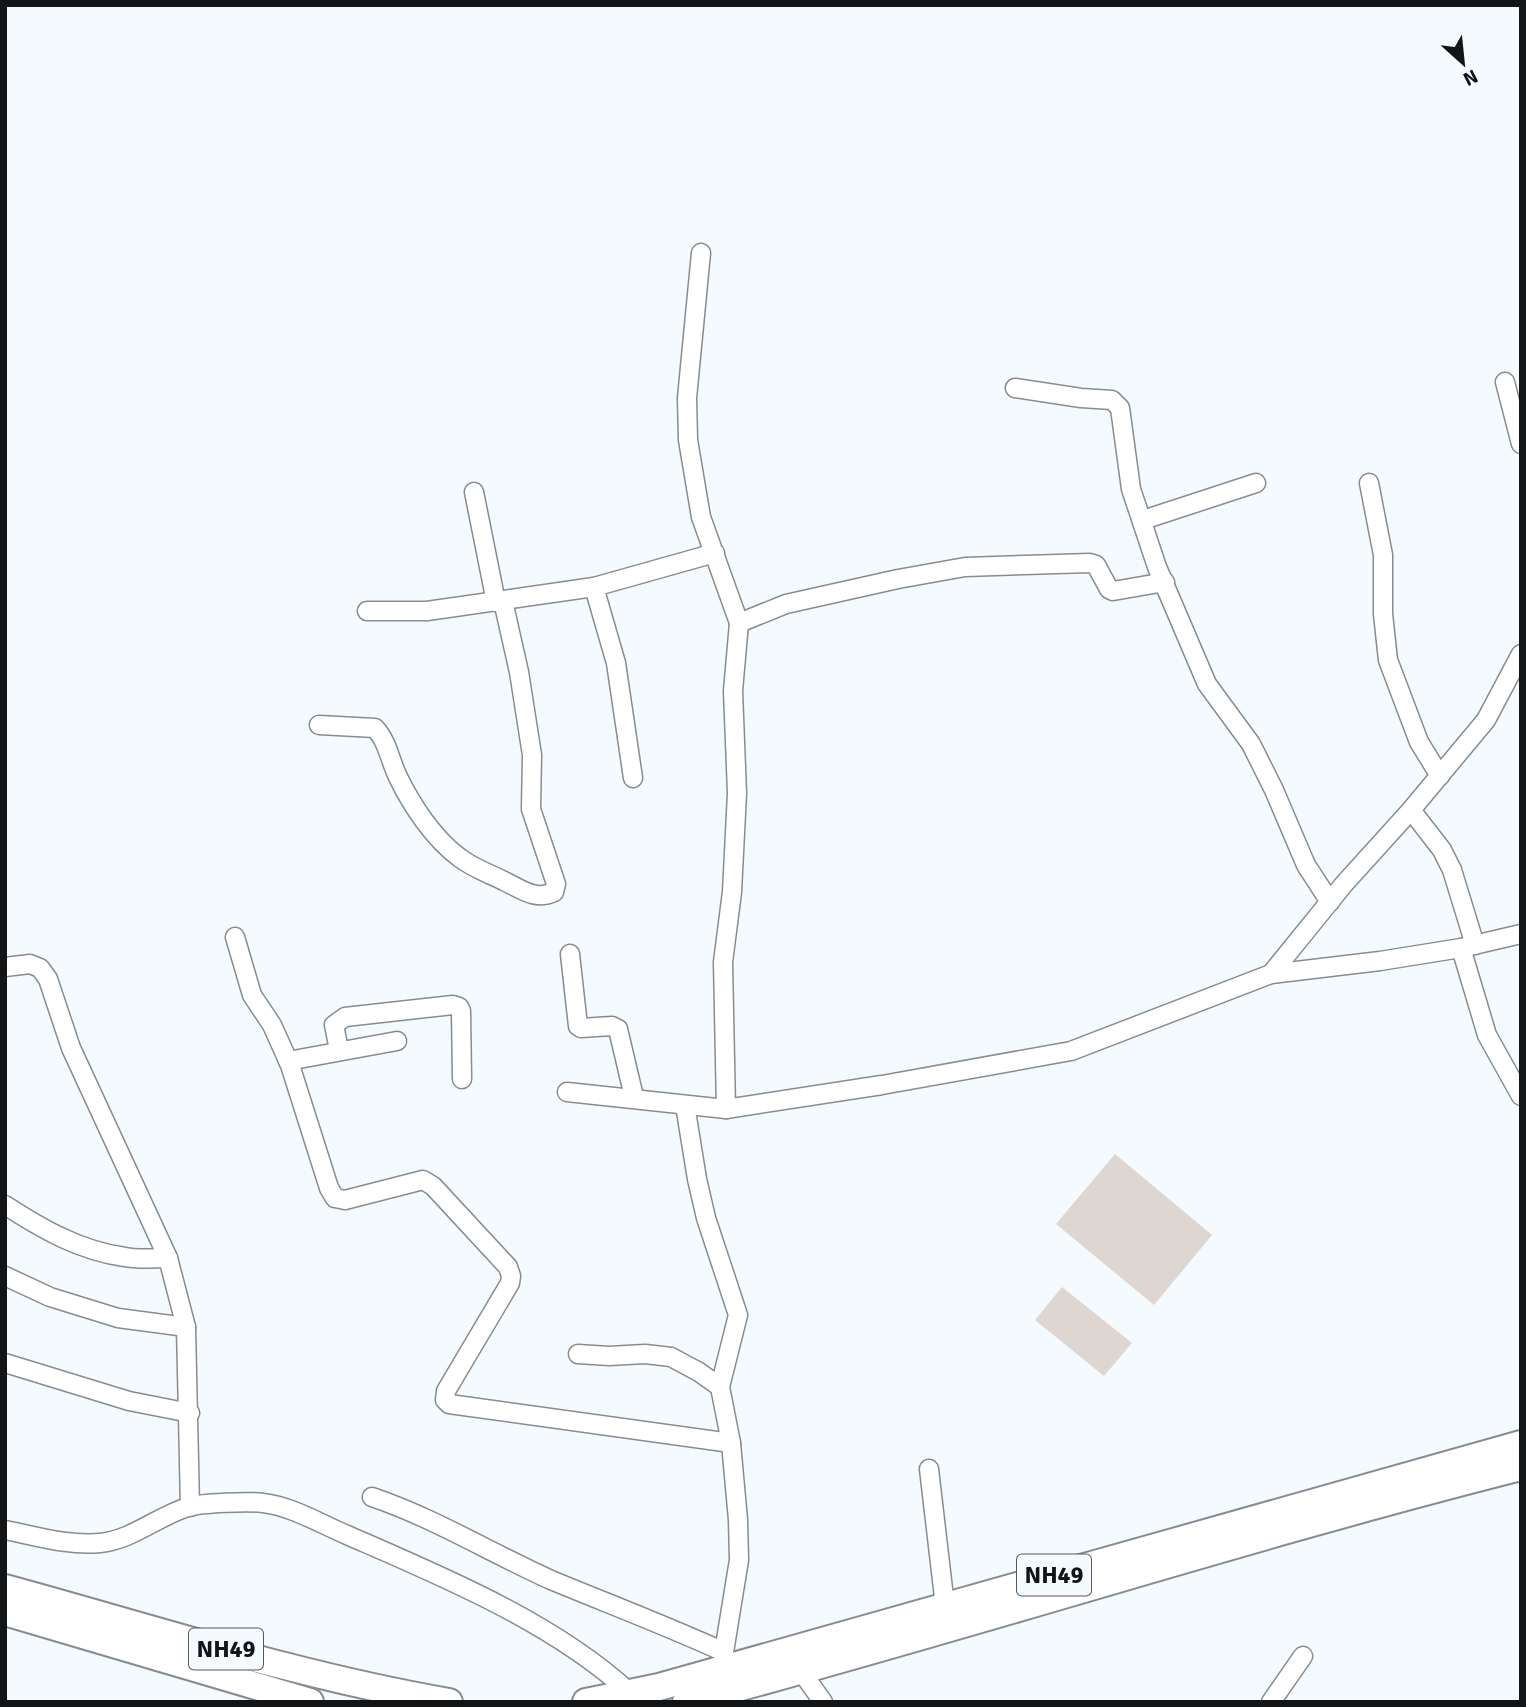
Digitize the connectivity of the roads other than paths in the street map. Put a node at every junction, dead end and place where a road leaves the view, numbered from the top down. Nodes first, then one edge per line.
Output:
1 (701, 253) dead end
2 (1505, 382) dead end
3 (1015, 388) dead end
4 (1521, 444) edge
5 (1256, 483) dead end
6 (1369, 483) dead end
7 (474, 492) dead end
8 (1143, 520) junction
9 (715, 553) junction
10 (1165, 582) junction
11 (594, 587) junction
12 (500, 601) junction
13 (367, 611) dead end
14 (739, 623) junction
15 (1520, 660) edge
16 (319, 725) dead end
17 (1440, 776) junction
18 (632, 778) dead end
19 (1411, 810) junction
20 (1330, 902) junction
21 (1521, 934) edge
22 (235, 937) dead end
23 (1468, 947) junction
24 (570, 954) dead end
25 (5, 967) edge
26 (1271, 974) junction
27 (397, 1041) dead end
28 (339, 1050) junction
29 (288, 1060) junction
30 (462, 1079) dead end
31 (567, 1091) dead end
32 (1521, 1096) edge
33 (634, 1097) junction
34 (685, 1105) junction
35 (726, 1109) junction
36 (5, 1205) edge
37 (168, 1258) junction
38 (5, 1276) edge
39 (187, 1327) junction
40 (578, 1354) dead end
41 (5, 1363) edge
42 (720, 1387) junction
43 (190, 1413) junction
44 (731, 1443) junction
45 (1521, 1444) edge
46 (1521, 1467) edge
47 (929, 1469) dead end
48 (372, 1497) dead end
49 (190, 1507) junction
50 (5, 1530) edge
51 (5, 1588) edge
52 (945, 1606) junction
53 (5, 1612) edge
54 (1303, 1656) dead end
55 (725, 1660) junction
56 (801, 1671) junction
57 (629, 1692) junction
58 (310, 1702) edge
59 (449, 1702) edge
60 (586, 1702) edge
61 (686, 1702) edge
62 (823, 1702) edge
63 (1271, 1702) edge

1 - 9 street
2 - 4 street
3 - 8 street
5 - 8 street
6 - 17 street
7 - 12 street
8 - 10 street
9 - 11 street
9 - 14 street
10 - 14 street
10 - 20 street
11 - 12 street
11 - 18 street
12 - 13 street
12 - 16 street
14 - 35 street
15 - 17 street
17 - 19 street
19 - 20 street
19 - 23 street
20 - 26 street
21 - 23 street
22 - 29 street
23 - 26 street
23 - 32 street
24 - 33 street
25 - 37 street
26 - 35 street
27 - 28 street
28 - 29 street
28 - 30 street
29 - 44 street
31 - 33 street
33 - 34 street
34 - 35 street
34 - 42 street
36 - 37 street
37 - 39 street
38 - 39 street
39 - 43 street
40 - 42 street
41 - 43 street
42 - 44 street
43 - 49 street
44 - 55 street
45 - 52 highway, NH49
46 - 56 highway, NH49
47 - 52 street
48 - 55 street
49 - 50 street
49 - 57 street
51 - 59 highway, NH49
52 - 55 highway, NH49
53 - 58 highway, NH49
54 - 63 street
55 - 57 highway, NH49
56 - 61 highway, NH49
56 - 62 street
57 - 60 highway, NH49

